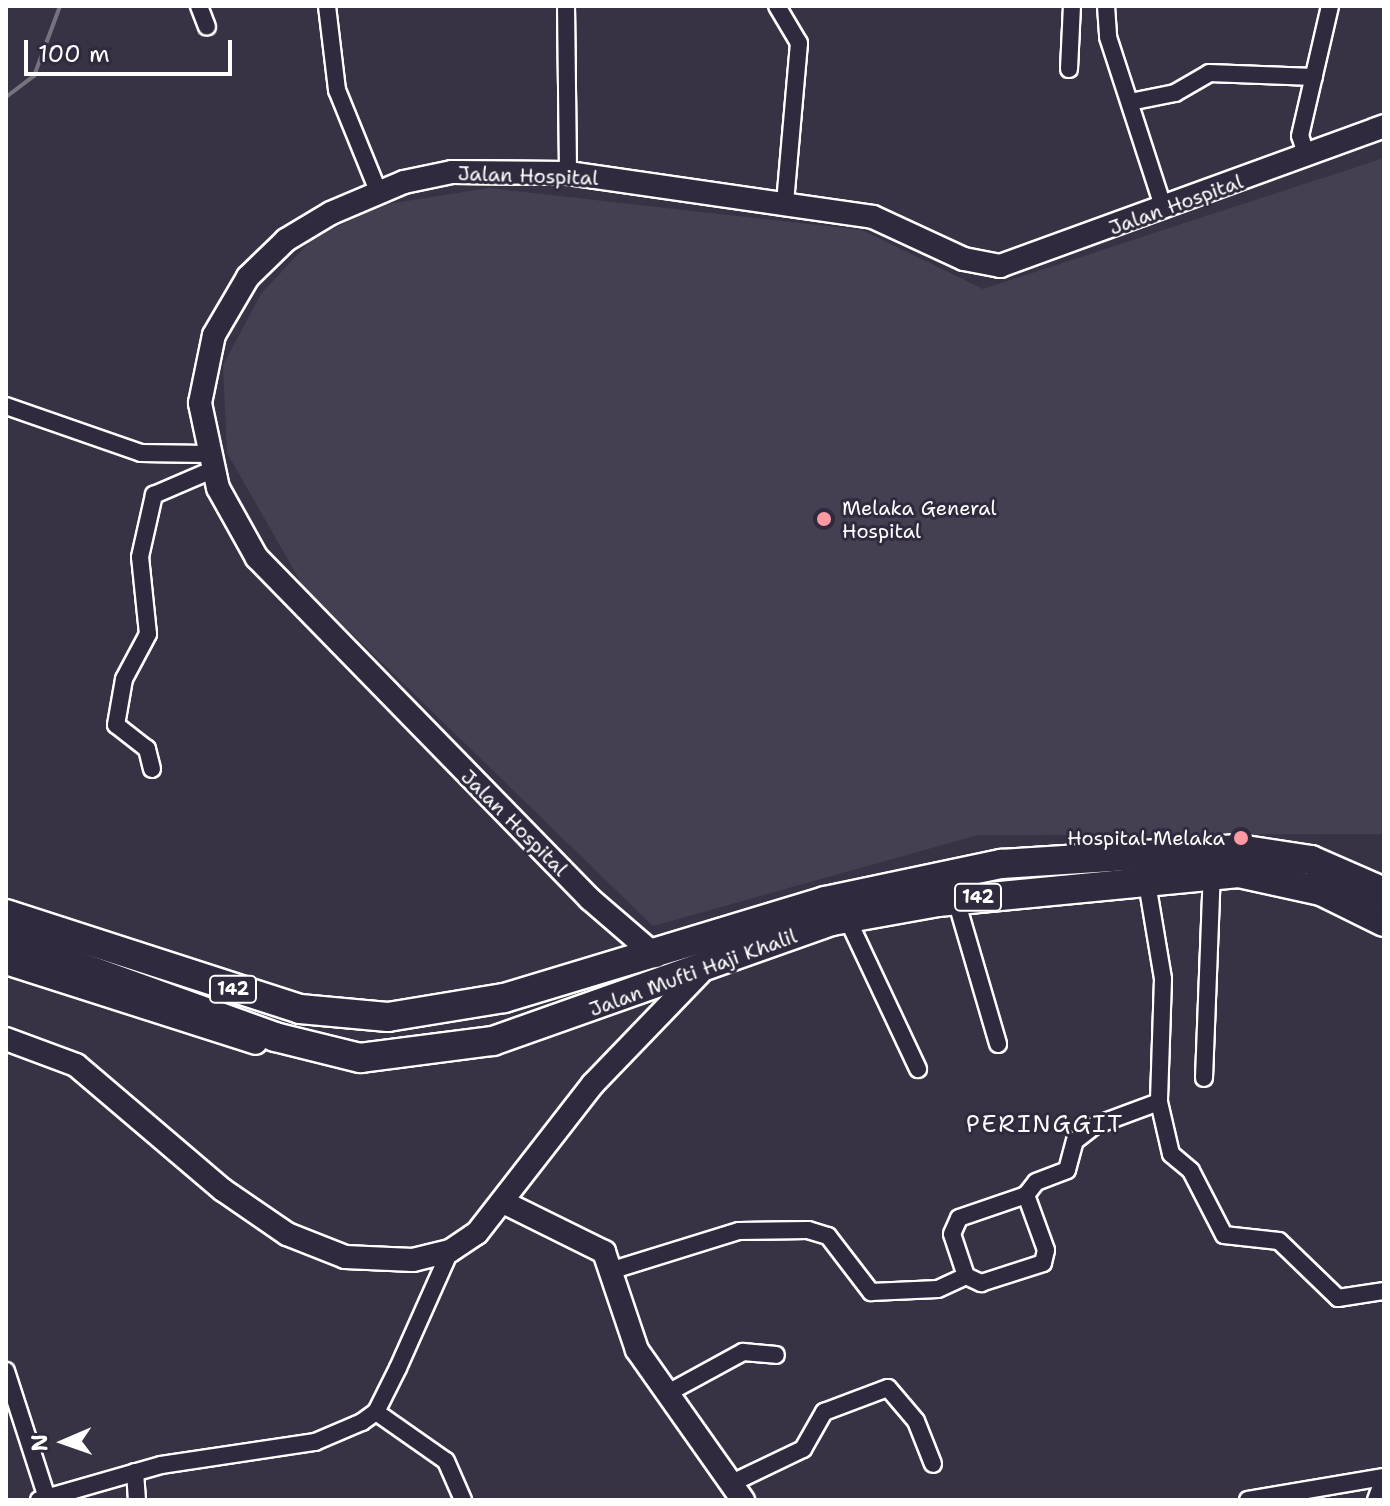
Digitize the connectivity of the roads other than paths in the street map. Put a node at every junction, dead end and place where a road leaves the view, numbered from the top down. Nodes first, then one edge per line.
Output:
1 (199, 6) edge
2 (327, 6) edge
3 (566, 6) edge
4 (777, 6) edge
5 (1072, 6) edge
6 (1106, 6) edge
7 (1330, 6) edge
8 (207, 27) dead end
9 (1069, 69) dead end
10 (1314, 77) junction
11 (1130, 102) junction
12 (1384, 126) edge
13 (1307, 157) junction
14 (568, 173) junction
15 (378, 191) junction
16 (785, 204) junction
17 (1164, 209) junction
18 (6, 406) edge
19 (210, 462) junction
20 (152, 769) dead end
21 (1212, 872) junction
22 (1146, 877) junction
23 (1384, 892) edge
24 (956, 900) junction
25 (6, 914) edge
26 (847, 918) junction
27 (1384, 922) edge
28 (622, 927) junction
29 (6, 940) edge
30 (656, 956) junction
31 (6, 963) edge
32 (622, 967) junction
33 (699, 974) junction
34 (7, 1041) edge
35 (998, 1044) dead end
36 (360, 1058) junction
37 (918, 1069) dead end
38 (1204, 1078) dead end
39 (1159, 1102) junction
40 (1026, 1195) junction
41 (503, 1202) junction
42 (450, 1251) junction
43 (613, 1270) junction
44 (966, 1276) junction
45 (1384, 1291) edge
46 (776, 1355) dead end
47 (6, 1371) edge
48 (666, 1394) junction
49 (376, 1412) junction
50 (933, 1464) dead end
51 (135, 1472) junction
52 (1384, 1478) edge
53 (738, 1492) edge
54 (43, 1499) edge
55 (137, 1500) edge
56 (463, 1500) edge
57 (1248, 1500) edge
58 (1376, 1500) edge

1 - 8 street
2 - 15 street
3 - 14 street
4 - 16 street
5 - 9 street
6 - 11 street
7 - 10 street
10 - 11 street
10 - 13 street
11 - 17 street
12 - 13 street, Jalan Hospital
13 - 17 street, Jalan Hospital
14 - 15 street, Jalan Hospital
14 - 16 street, Jalan Hospital
15 - 19 street, Jalan Hospital
16 - 17 street, Jalan Hospital
18 - 19 street
19 - 20 street
19 - 28 street, Jalan Hospital
21 - 22 highway, Jalan Mufti Haji Khalil / 142
21 - 27 highway, Jalan Mufti Haji Khalil / 142
21 - 38 street
22 - 24 highway, Jalan Mufti Haji Khalil / 142
22 - 39 street
23 - 30 highway, Jalan Mufti Haji Khalil / 142
24 - 26 highway, Jalan Mufti Haji Khalil / 142
24 - 35 street
25 - 32 highway, Jalan Mufti Haji Khalil / 142
26 - 33 highway, Jalan Mufti Haji Khalil / 142
26 - 37 street
28 - 30 street, Jalan Hospital
28 - 32 street
29 - 36 highway, 142
30 - 32 highway, Jalan Mufti Haji Khalil / 142
31 - 36 street, Jalan Mufti Haji Khalil / 142
33 - 36 highway, Jalan Mufti Haji Khalil / 142
33 - 41 street
34 - 42 street
39 - 40 street
39 - 45 street
40 - 44 street
40 - 44 street
41 - 42 street
41 - 43 street
42 - 49 street
43 - 44 street
43 - 48 street
46 - 48 street
47 - 54 street
48 - 53 street
49 - 51 street
49 - 56 street
50 - 53 street
51 - 54 street
51 - 55 street
52 - 57 street
52 - 58 street

